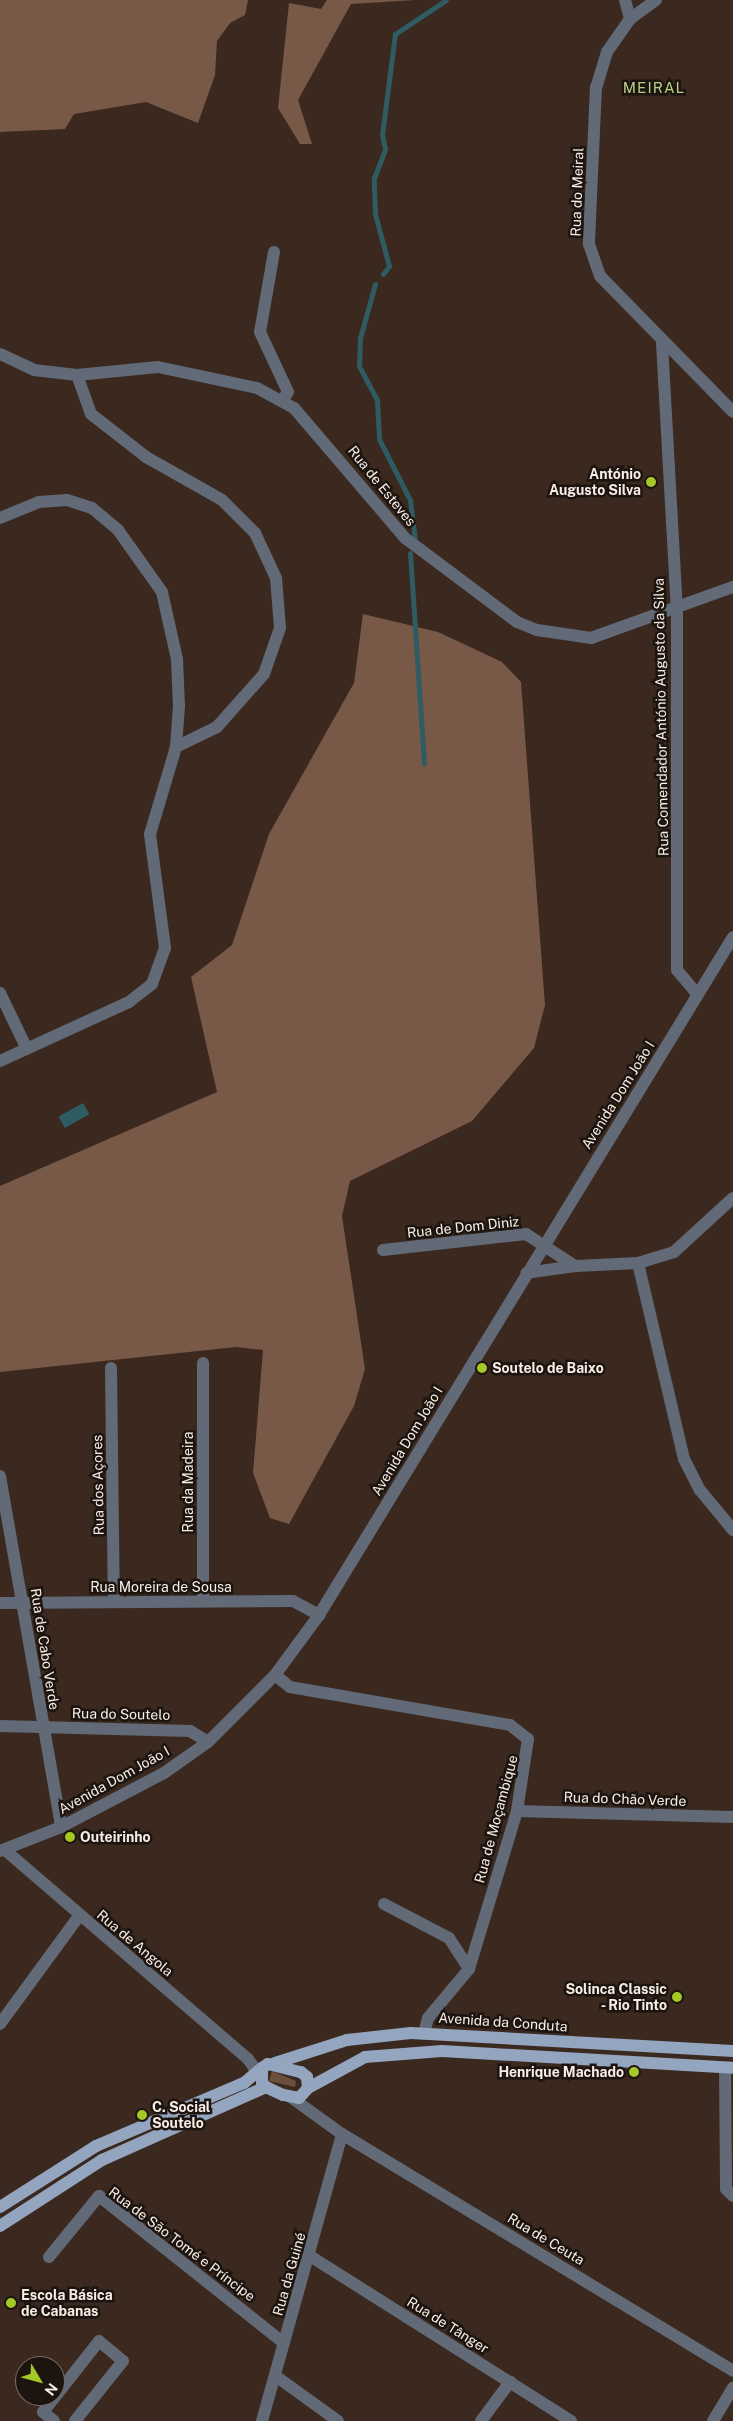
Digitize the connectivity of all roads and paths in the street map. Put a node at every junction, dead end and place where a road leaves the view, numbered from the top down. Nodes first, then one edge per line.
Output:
1 (625, 0) edge
2 (656, 0) edge
3 (630, 19) junction
4 (274, 252) dead end
5 (662, 343) junction
6 (0, 354) edge
7 (77, 374) junction
8 (282, 401) junction
9 (733, 412) edge
10 (0, 518) edge
11 (733, 587) edge
12 (677, 609) junction
13 (176, 747) junction
14 (733, 937) edge
15 (0, 993) edge
16 (697, 994) junction
17 (27, 1049) junction
18 (0, 1061) edge
19 (733, 1198) edge
20 (542, 1247) junction
21 (383, 1250) dead end
22 (638, 1263) junction
23 (575, 1266) junction
24 (526, 1274) junction
25 (203, 1363) dead end
26 (111, 1368) dead end
27 (0, 1476) edge
28 (733, 1530) edge
29 (203, 1601) junction
30 (114, 1602) junction
31 (0, 1603) edge
32 (23, 1603) junction
33 (319, 1615) junction
34 (275, 1675) junction
35 (0, 1726) edge
36 (42, 1727) junction
37 (208, 1742) junction
38 (517, 1811) junction
39 (733, 1817) edge
40 (61, 1827) junction
41 (2, 1850) edge
42 (384, 1904) dead end
43 (79, 1916) junction
44 (469, 1969) junction
45 (0, 2024) edge
46 (424, 2033) junction
47 (733, 2050) edge
48 (248, 2059) junction
49 (729, 2068) edge
50 (264, 2069) junction
51 (244, 2083) junction
52 (266, 2087) junction
53 (301, 2093) junction
54 (342, 2134) junction
55 (733, 2196) edge
56 (0, 2206) edge
57 (0, 2226) edge
58 (310, 2256) junction
59 (49, 2257) dead end
60 (284, 2342) junction
61 (733, 2371) edge
62 (277, 2377) junction
63 (510, 2382) junction
64 (733, 2388) edge
65 (54, 2421) edge
66 (75, 2421) edge
67 (262, 2421) edge
68 (338, 2421) edge
69 (481, 2421) edge
70 (571, 2421) edge
71 (713, 2421) edge

1 - 3 street
2 - 3 street, Rua do Meiral
3 - 5 street, Rua do Meiral
4 - 8 street
5 - 9 street, Rua do Meiral
5 - 12 street, Rua Comendador António Augusto da Silva
6 - 7 street, Rua de Esteves
7 - 8 street, Rua de Esteves
7 - 13 street
8 - 12 street, Rua de Esteves
10 - 13 street
11 - 12 street, Rua de Esteves
12 - 16 street, Rua Comendador António Augusto da Silva
13 - 17 street
14 - 16 street, Avenida Dom João I
15 - 17 street
16 - 20 street, Avenida Dom João I
17 - 18 street
19 - 22 street
20 - 21 street, Rua de Dom Diniz
20 - 23 street, Rua de Dom Diniz
20 - 24 street, Avenida Dom João I
22 - 23 street
22 - 28 street
23 - 24 street
24 - 33 street, Avenida Dom João I
25 - 29 street, Rua da Madeira
26 - 30 street, Rua dos Açores
27 - 32 street, Rua de Cabo Verde
29 - 30 street, Rua Moreira de Sousa
29 - 33 street, Rua Moreira de Sousa
30 - 32 street, Rua Moreira de Sousa
31 - 32 street, Rua Moreira de Sousa
32 - 36 street, Rua de Cabo Verde
33 - 34 street, Avenida Dom João I
34 - 37 street, Avenida Dom João I
34 - 38 street, Rua de Moçambique
35 - 36 street, Rua do Soutelo
36 - 37 street, Rua do Soutelo
36 - 40 street, Rua de Cabo Verde
37 - 40 street, Avenida Dom João I
38 - 39 street, Rua do Chão Verde
38 - 44 street, Rua de Moçambique
40 - 41 street, Avenida Dom João I
41 - 43 street, Rua de Angola
42 - 44 street
43 - 45 street
43 - 48 street, Rua de Angola
44 - 46 street, Rua de Moçambique
46 - 47 main road, Avenida da Conduta
46 - 50 main road, Avenida da Conduta
48 - 50 street, Rua de Angola
48 - 51 street
49 - 53 main road
49 - 55 street
50 - 51 main road
50 - 52 main road, Rua de Angola
50 - 53 main road
51 - 56 main road
52 - 53 main road
52 - 57 main road
53 - 54 street
54 - 58 street, Rua da Guiné
54 - 61 street, Rua de Ceuta
58 - 60 street, Rua da Guiné
58 - 63 street, Rua de Tânger
59 - 60 street, Rua de São Tomé e Príncipe
60 - 62 street, Rua da Guiné
62 - 67 street, Rua da Guiné
62 - 68 street
63 - 69 street
63 - 70 street, Rua de Tânger
64 - 71 street
65 - 66 street

